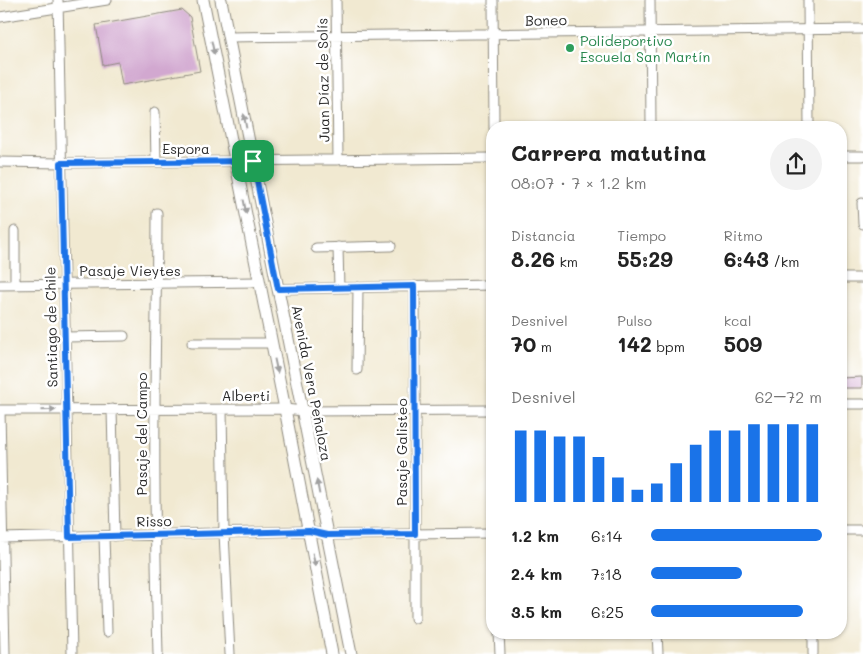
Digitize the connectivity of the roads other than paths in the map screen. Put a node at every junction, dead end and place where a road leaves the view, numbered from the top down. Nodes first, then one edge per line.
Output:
1 (107, 0) edge
2 (203, 0) edge
3 (221, 0) edge
4 (336, 0) edge
5 (493, 0) edge
6 (650, 0) edge
7 (808, 0) edge
8 (58, 4) edge
9 (0, 17) edge
10 (863, 29) edge
11 (808, 30) junction
12 (650, 32) junction
13 (494, 34) junction
14 (337, 35) junction
15 (229, 37) junction
16 (154, 112) dead end
17 (494, 121) edge
18 (651, 121) edge
19 (809, 121) edge
20 (847, 156) edge
21 (863, 156) edge
22 (486, 158) edge
23 (338, 160) junction
24 (253, 161) junction
25 (0, 162) edge
26 (156, 162) junction
27 (236, 162) junction
28 (61, 163) junction
29 (862, 203) edge
30 (157, 213) dead end
31 (863, 224) edge
32 (15, 230) dead end
33 (391, 246) dead end
34 (338, 247) junction
35 (316, 248) dead end
36 (847, 278) edge
37 (863, 278) edge
38 (259, 282) junction
39 (64, 284) junction
40 (158, 284) junction
41 (0, 285) edge
42 (15, 285) junction
43 (486, 285) edge
44 (414, 286) junction
45 (358, 287) junction
46 (338, 288) junction
47 (278, 289) junction
48 (124, 336) dead end
49 (65, 337) junction
50 (272, 343) junction
51 (192, 344) dead end
52 (357, 370) dead end
53 (847, 404) edge
54 (863, 404) edge
55 (66, 409) junction
56 (222, 409) junction
57 (285, 409) junction
58 (0, 410) edge
59 (112, 410) junction
60 (155, 410) junction
61 (414, 410) junction
62 (486, 410) edge
63 (303, 411) junction
64 (847, 530) edge
65 (863, 530) edge
66 (309, 531) junction
67 (486, 533) edge
68 (224, 534) junction
69 (415, 534) junction
70 (155, 535) junction
71 (327, 535) junction
72 (104, 536) junction
73 (115, 536) junction
74 (69, 537) junction
75 (1, 538) edge
76 (416, 618) dead end
77 (107, 632) dead end
78 (499, 639) edge
79 (657, 639) edge
80 (813, 639) edge
81 (6, 654) edge
82 (72, 654) edge
83 (158, 654) edge
84 (230, 654) edge
85 (332, 654) edge
86 (351, 654) edge
87 (500, 654) edge
88 (658, 654) edge
89 (813, 654) edge

1 - 8 street
2 -> 27 main road
3 - 15 main road, Avenida Vera Peñaloza
4 - 14 street, Juan Díaz de Solís
5 - 13 street
6 - 12 street
7 - 11 street
8 - 9 street
8 - 28 street, Santiago de Chile
10 - 11 street, Boneo
11 - 12 street, Boneo
11 - 19 street
12 - 13 street, Boneo
12 - 18 street
13 - 14 street, Boneo
13 - 17 street
14 - 15 street, Boneo
14 - 23 street, Juan Díaz de Solís
24 -> 15 main road, Avenida Vera Peñaloza
16 - 26 street
20 - 21 street
22 - 23 street, Espora
23 - 24 street, Espora
24 - 27 street, Espora
24 - 47 main road, Avenida Vera Peñaloza
25 - 28 street, Espora
26 - 27 street, Espora
26 - 28 street, Espora
27 -> 38 main road
28 - 39 street, Santiago de Chile
29 - 31 street
30 - 40 street, Pasaje del Campo
32 - 42 street
33 - 34 street
34 - 35 street
34 - 46 street
36 - 37 street
38 - 40 street, Pasaje Vieytes
38 - 50 main road
39 - 40 street, Pasaje Vieytes
39 - 42 street, Pasaje Vieytes
39 - 49 street, Santiago de Chile
40 - 60 street, Pasaje del Campo
41 - 42 street, Pasaje Vieytes
43 - 44 street
44 - 45 street
44 - 61 street, Pasaje Galisteo
45 - 46 street
45 - 52 street
46 - 47 street
47 - 63 main road, Avenida Vera Peñaloza
48 - 49 street
49 - 55 street, Santiago de Chile
50 - 51 street
50 -> 57 main road
53 - 54 street
58 -> 55 street, Alberti
55 - 59 street, Alberti
55 - 74 street, Santiago de Chile
56 - 57 street, Alberti
56 - 60 street, Alberti
56 - 68 street
57 - 63 street, Alberti
57 - 66 main road
58 - 75 street
59 - 60 street, Alberti
59 - 73 street
60 - 70 street, Pasaje del Campo
61 - 62 street, Alberti
61 - 63 street, Alberti
61 - 69 street, Pasaje Galisteo
71 -> 63 main road, Avenida Vera Peñaloza
64 - 65 street
66 - 68 street, Risso
66 - 71 street, Risso
66 -> 85 main road
67 - 69 street, Risso
68 - 70 street, Risso
68 - 84 street
69 - 71 street, Risso
69 - 76 street, Pasaje Galisteo
70 - 73 street, Risso
70 - 83 street, Pasaje del Campo
71 - 86 main road, Avenida Vera Peñaloza
72 - 73 street, Risso
72 - 74 street, Risso
72 - 77 street
74 - 75 street, Risso
74 - 82 street, Santiago de Chile
75 - 81 street
78 - 87 street
79 - 88 street
80 - 89 street

